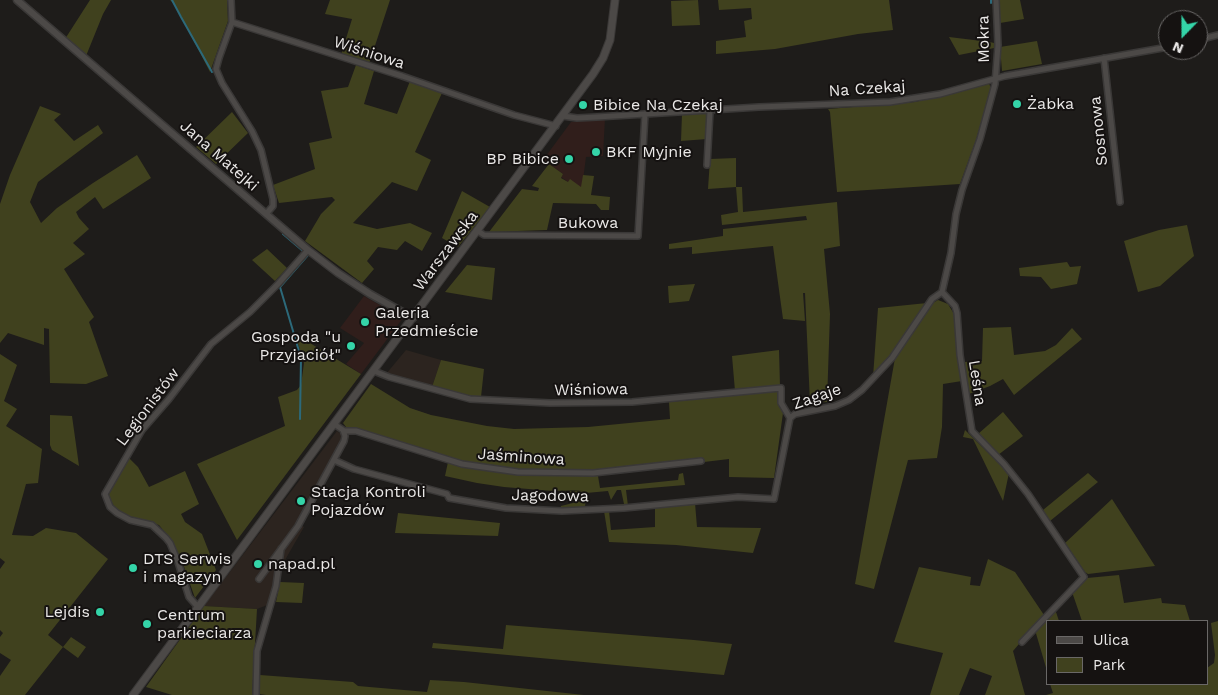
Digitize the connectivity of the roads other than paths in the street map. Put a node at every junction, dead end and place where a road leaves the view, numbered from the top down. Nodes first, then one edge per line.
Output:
1 (17, 0) edge
2 (231, 0) edge
3 (615, 0) edge
4 (996, 0) edge
5 (232, 22) junction
6 (1158, 48) edge
7 (1104, 58) junction
8 (996, 78) junction
9 (710, 110) junction
10 (645, 114) junction
11 (563, 116) junction
12 (556, 126) junction
13 (707, 165) dead end
14 (1120, 202) dead end
15 (266, 214) junction
16 (478, 231) junction
17 (308, 250) junction
18 (942, 292) junction
19 (413, 318) junction
20 (374, 370) junction
21 (790, 418) junction
22 (334, 424) junction
23 (344, 431) junction
24 (334, 460) junction
25 (701, 461) dead end
26 (774, 499) joint
27 (281, 549) junction
28 (259, 579) dead end
29 (198, 607) junction
30 (1022, 642) dead end
31 (133, 695) edge
32 (256, 695) edge

1 - 15 street, Jana Matejki
2 - 5 street
3 - 11 main road, Warszawska
4 - 8 street, Mokra
5 - 12 street, Wiśniowa
5 - 15 street
6 - 7 street, Na Czekaj
7 - 8 street, Na Czekaj
7 - 14 street, Sosnowa
8 - 9 street, Na Czekaj
8 - 18 street
9 - 10 street, Na Czekaj
9 - 13 street
10 - 11 street, Na Czekaj
10 - 16 street, Bukowa
11 - 12 main road, Warszawska
12 - 16 main road, Warszawska
15 - 17 street, Jana Matejki
16 - 19 main road, Warszawska
17 - 19 street, Jana Matejki
17 - 29 street, Legionistów
18 - 21 street, Zagaje
18 - 30 street, Leśna
19 - 20 main road, Warszawska
20 - 21 street, Wiśniowa
20 - 22 main road, Warszawska
21 - 26 street, Zagaje
22 - 23 street
22 - 29 main road, Warszawska
23 - 24 street
23 - 25 street, Jaśminowa
24 - 26 street, Jagodowa
24 - 27 street
27 - 28 street
27 - 32 street
29 - 31 main road, Warszawska

